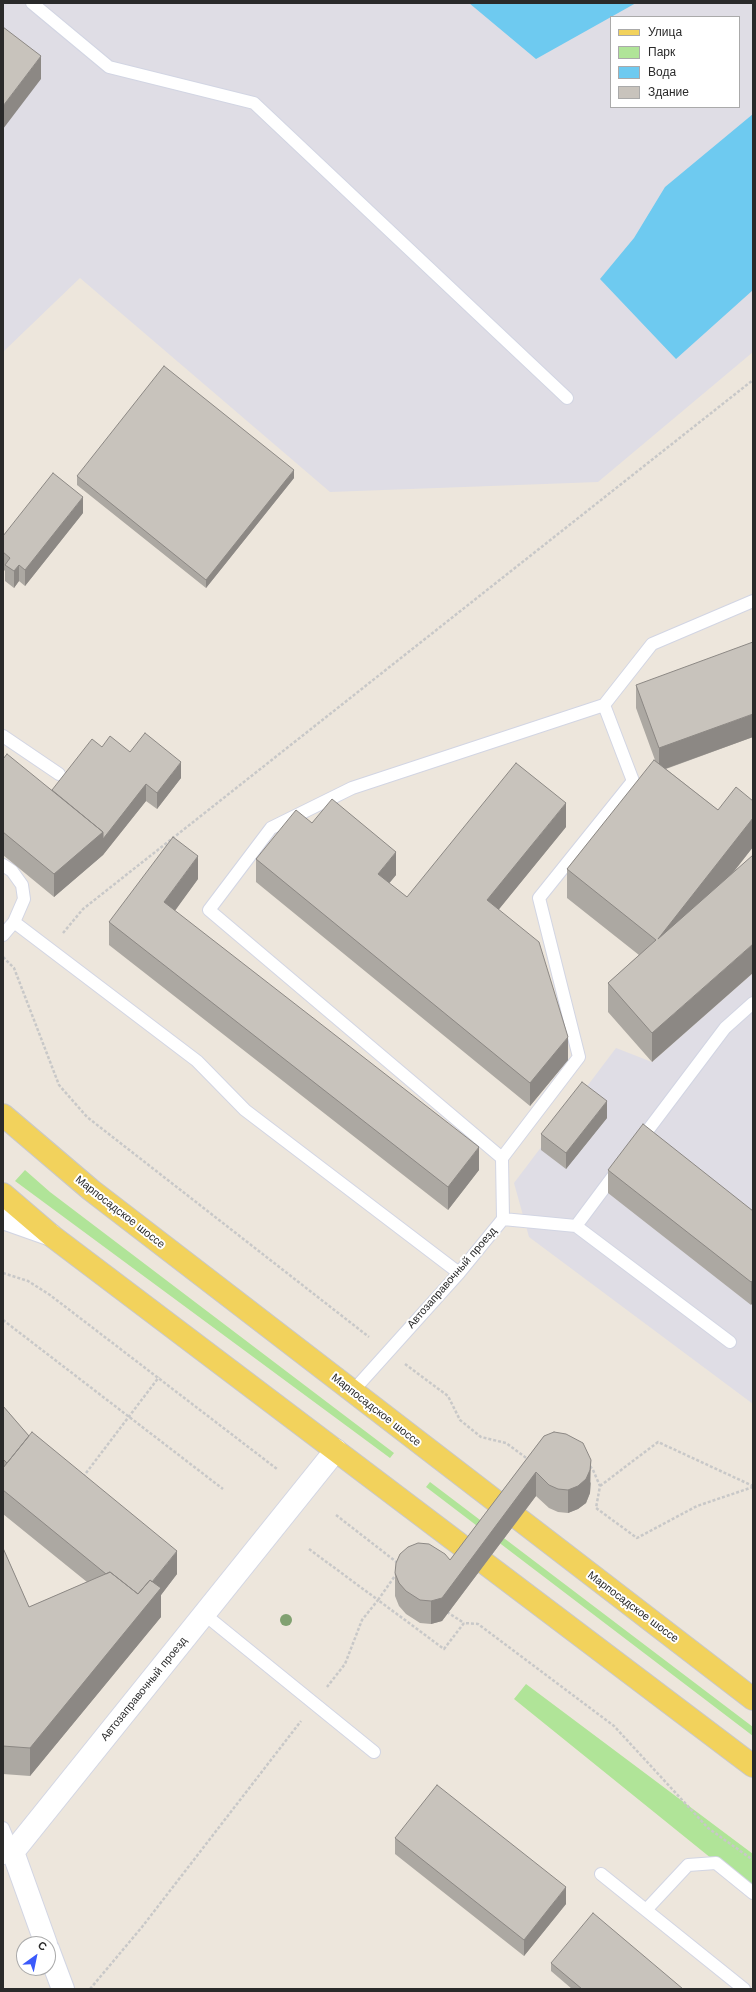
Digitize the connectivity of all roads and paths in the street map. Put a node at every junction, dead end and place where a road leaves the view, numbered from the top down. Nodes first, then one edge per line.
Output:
1 (32, 3) edge
2 (753, 380) edge
3 (567, 398) dead end
4 (753, 601) edge
5 (604, 705) junction
6 (3, 736) edge
7 (59, 774) dead end
8 (3, 865) edge
9 (14, 922) junction
10 (3, 936) edge
11 (50, 949) junction
12 (3, 957) edge
13 (752, 1006) edge
14 (3, 1115) edge
15 (634, 1150) edge
16 (502, 1158) junction
17 (624, 1162) edge
18 (3, 1194) edge
19 (3, 1218) edge
20 (503, 1219) junction
21 (576, 1226) junction
22 (52, 1236) junction
23 (3, 1273) edge
24 (459, 1273) junction
25 (3, 1320) edge
26 (369, 1337) dead end
27 (730, 1342) dead end
28 (402, 1362) dead end
29 (159, 1377) junction
30 (352, 1392) junction
31 (129, 1417) junction
32 (336, 1450) junction
33 (531, 1456) edge
34 (527, 1459) junction
35 (533, 1463) edge
36 (588, 1465) edge
37 (277, 1469) dead end
38 (78, 1484) edge
39 (600, 1486) junction
40 (753, 1487) edge
41 (223, 1489) dead end
42 (336, 1515) dead end
43 (309, 1549) dead end
44 (378, 1600) junction
45 (445, 1610) edge
46 (204, 1614) junction
47 (464, 1623) junction
48 (753, 1699) edge
49 (314, 1704) junction
50 (374, 1752) dead end
51 (753, 1766) edge
52 (3, 1828) edge
53 (8, 1855) edge
54 (753, 1860) edge
55 (601, 1874) dead end
56 (753, 1892) edge
57 (646, 1910) junction
58 (43, 1936) edge
59 (56, 1970) edge
60 (63, 1989) edge
61 (89, 1989) edge
62 (744, 1989) edge

1 - 3 lane
2 - 11 path
4 - 5 lane
5 - 16 lane
5 - 16 lane
6 - 7 lane
8 - 9 lane
9 - 10 lane
9 - 11 lane
11 - 24 lane
12 - 26 path
13 - 15 lane
14 - 30 main road, Марпосадское шоссе
16 - 20 lane
17 - 21 lane
18 - 22 main road
19 - 22 street
20 - 21 lane, Автозаправочный проезд
20 - 24 lane, Автозаправочный проезд
21 - 27 lane
22 - 32 main road
23 - 29 path
24 - 30 lane, Автозаправочный проезд
25 - 31 path
28 - 34 path
29 - 31 path
29 - 37 path
30 - 48 main road, Марпосадское шоссе
31 - 38 path
31 - 41 path
32 - 46 street, Автозаправочный проезд
32 - 51 main road
33 - 34 path
34 - 35 path
36 - 39 path
39 - 40 path
39 - 40 path
42 - 44 path
43 - 44 path
44 - 47 path
44 - 49 path
45 - 47 path
46 - 49 lane
46 - 53 street, Автозаправочный проезд
47 - 54 path
49 - 50 lane
49 - 61 path
52 - 53 lane
53 - 58 street
55 - 57 lane
56 - 57 lane
57 - 62 lane
59 - 60 street

